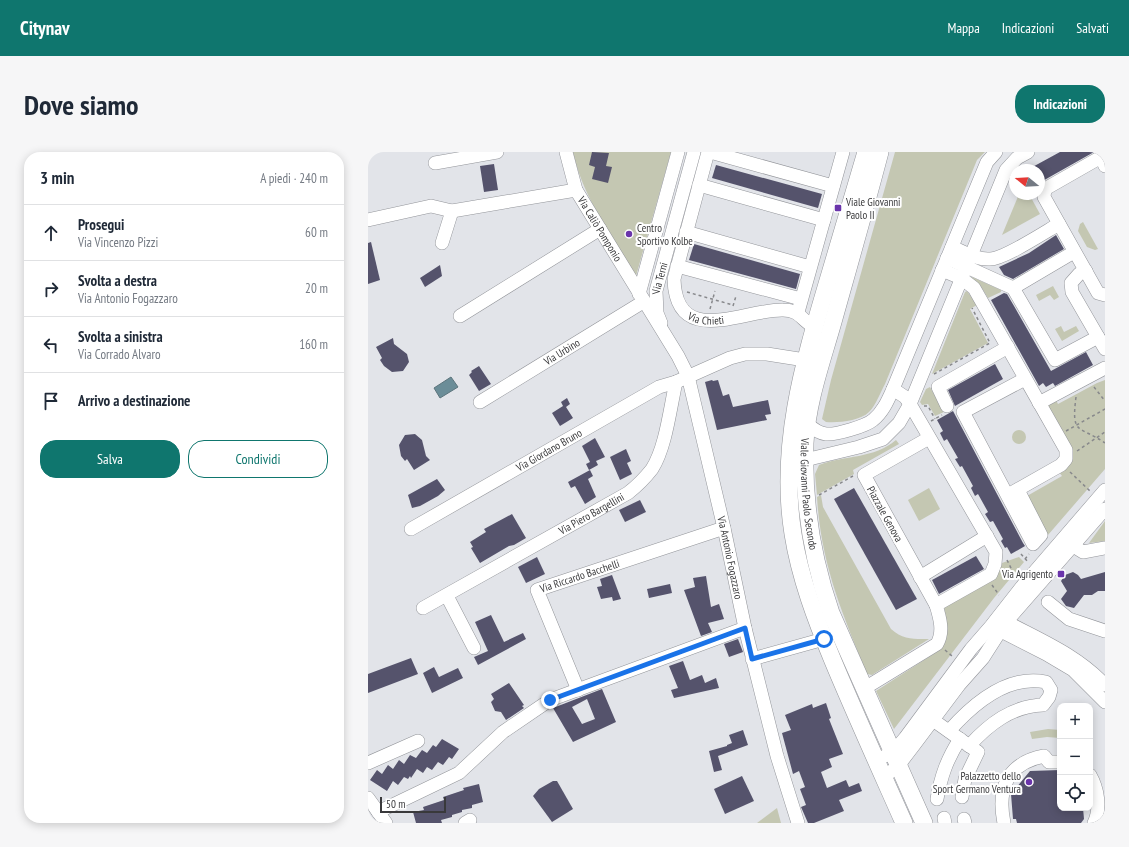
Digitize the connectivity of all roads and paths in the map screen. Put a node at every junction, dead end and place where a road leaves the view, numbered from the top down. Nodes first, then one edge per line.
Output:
1 (497, 152) edge
2 (566, 152) edge
3 (694, 152) edge
4 (709, 152) edge
5 (843, 152) edge
6 (866, 152) edge
7 (880, 152) edge
8 (996, 152) edge
9 (1024, 153) edge
10 (677, 157) edge
11 (1101, 158) edge
12 (435, 163) dead end
13 (690, 166) junction
14 (704, 170) junction
15 (699, 185) junction
16 (833, 186) junction
17 (576, 190) junction
18 (452, 211) junction
19 (368, 220) edge
20 (824, 220) junction
21 (1059, 224) junction
22 (600, 229) junction
23 (686, 232) junction
24 (654, 240) junction
25 (442, 243) dead end
26 (669, 244) junction
27 (682, 247) junction
28 (1074, 252) junction
29 (947, 259) junction
30 (677, 266) junction
31 (810, 267) junction
32 (966, 267) junction
33 (1088, 276) junction
34 (1013, 288) junction
35 (681, 290) dead end
36 (715, 290) dead end
37 (1105, 295) edge
38 (736, 296) dead end
39 (641, 298) junction
40 (713, 299) junction
41 (801, 299) junction
42 (733, 305) junction
43 (978, 305) dead end
44 (710, 310) dead end
45 (732, 311) dead end
46 (798, 312) junction
47 (460, 316) dead end
48 (814, 326) junction
49 (665, 336) junction
50 (1098, 337) junction
51 (1008, 347) junction
52 (1105, 349) edge
53 (805, 360) junction
54 (1105, 368) edge
55 (688, 376) junction
56 (929, 377) dead end
57 (1025, 379) junction
58 (676, 382) junction
59 (1094, 387) dead end
60 (893, 389) junction
61 (1076, 397) dead end
62 (1105, 401) edge
63 (480, 402) dead end
64 (1040, 403) junction
65 (915, 405) junction
66 (948, 406) dead end
67 (1105, 409) edge
68 (935, 419) dead end
69 (808, 424) junction
70 (1077, 425) junction
71 (1063, 432) dead end
72 (1105, 432) edge
73 (929, 438) junction
74 (1098, 438) junction
75 (1105, 443) edge
76 (1074, 453) dead end
77 (805, 460) junction
78 (1068, 471) dead end
79 (856, 475) dead end
80 (1105, 490) edge
81 (1090, 491) dead end
82 (815, 497) dead end
83 (1105, 509) edge
84 (411, 528) dead end
85 (724, 528) junction
86 (987, 536) junction
87 (1068, 543) junction
88 (1105, 548) edge
89 (1020, 554) dead end
90 (1007, 559) dead end
91 (1028, 562) dead end
92 (1015, 576) dead end
93 (920, 577) junction
94 (988, 580) dead end
95 (999, 595) dead end
96 (447, 596) junction
97 (1048, 602) dead end
98 (936, 605) junction
99 (423, 608) dead end
100 (999, 624) junction
101 (745, 628) junction
102 (1105, 631) edge
103 (824, 639) junction
104 (940, 647) dead end
105 (474, 648) dead end
106 (952, 656) dead end
107 (752, 659) junction
108 (1105, 685) edge
109 (865, 688) junction
110 (578, 690) junction
111 (1105, 702) edge
112 (933, 720) junction
113 (960, 739) junction
114 (418, 741) dead end
115 (895, 759) junction
116 (876, 761) junction
117 (368, 762) edge
118 (1057, 762) edge
119 (884, 777) junction
120 (1093, 780) edge
121 (962, 797) dead end
122 (368, 798) edge
123 (937, 798) dead end
124 (1102, 800) edge
125 (378, 812) junction
126 (797, 822) edge
127 (386, 823) edge
128 (904, 823) edge
129 (924, 823) edge
130 (1004, 823) edge
131 (1094, 823) edge

1 - 12 street
2 - 17 street, Via Caliò Pomponio
3 - 13 street, Via Terni
4 - 14 street, Via Chieti
4 - 16 street
5 - 16 street
6 - 48 main road, Viale Giovanni Paolo Secondo
7 - 69 main road, Viale Giovanni Paolo Secondo
8 - 29 street
9 - 32 street
10 - 13 street
10 - 24 street, Via Terni
11 - 21 street
13 - 14 street
13 - 26 street, Via Terni
14 - 15 street, Via Chieti
15 - 20 street
15 - 23 street, Via Chieti
16 - 20 street
17 - 18 street
17 - 22 street, Via Caliò Pomponio
18 - 19 street
18 - 25 street
20 - 31 street
21 - 28 street
21 - 32 street
22 - 39 street, Via Caliò Pomponio
22 - 47 street
23 - 27 street, Via Chieti
23 - 31 street
24 - 26 street
24 - 39 street, Via Terni
26 - 27 street
26 - 49 street, Via Terni
27 - 30 street, Via Chieti
28 - 33 street
28 - 34 street
29 - 32 street
29 - 60 street
30 - 41 street
30 - 46 street, Via Chieti
31 - 41 street
32 - 34 street
32 - 51 street
32 - 65 street
33 - 37 street
33 - 50 street
34 - 50 street
35 - 40 path
36 - 40 path
38 - 42 path
39 - 49 street, Via Antonio Fogazzaro
39 - 63 street, Via Urbino
40 - 42 path
40 - 44 path
41 - 46 street
42 - 45 path
43 - 56 path
46 - 48 street
48 - 53 main road, Viale Giovanni Paolo Secondo
49 - 55 street, Via Antonio Fogazzaro
50 - 52 street
51 - 57 street
51 - 66 street
53 - 55 street, Via Giordano Bruno
53 - 103 main road, Viale Giovanni Paolo Secondo
54 - 64 street
55 - 58 street, Via Giordano Bruno
55 - 85 street, Via Antonio Fogazzaro
57 - 64 street
57 - 64 street
58 - 84 street, Via Giordano Bruno
58 - 96 street, Via Piero Bargellini
59 - 62 path
60 - 65 street
60 - 69 street
61 - 70 path
65 - 68 path
65 - 73 street
65 - 77 street
67 - 70 path
69 - 77 main road, Viale Giovanni Paolo Secondo
70 - 71 path
70 - 74 path
72 - 74 path
73 - 86 street
73 - 93 street, Piazzale Genova
74 - 75 path
74 - 76 path
77 - 109 main road, Viale Giovanni Paolo Secondo
78 - 81 path
79 - 82 path
80 - 87 street
83 - 87 street
85 - 101 street, Via Antonio Fogazzaro
85 - 110 street, Via Riccardo Bacchelli
86 - 93 street
86 - 98 street
87 - 88 street
87 - 100 street
89 - 91 path
90 - 92 path
93 - 98 street, Piazzale Genova
94 - 95 path
96 - 99 street, Via Piero Bargellini
96 - 105 street
97 - 102 street
98 - 109 street, Piazzale Genova
100 - 108 street
100 - 111 street
100 - 112 street
100 - 115 street
101 - 107 street, Via Antonio Fogazzaro
101 - 110 street
103 - 107 street
103 - 116 main road, Viale Giovanni Paolo Secondo
104 - 106 path
107 - 126 street, Via Antonio Fogazzaro
109 - 115 main road, Viale Giovanni Paolo Secondo
110 - 125 street
112 - 113 street
112 - 115 street
113 - 113 street
113 - 121 street
113 - 123 street
114 - 117 street
115 - 116 street
115 - 119 street
115 - 129 main road, Viale Giovanni Paolo Secondo
116 - 119 main road, Viale Giovanni Paolo Secondo
118 - 130 street
119 - 128 main road, Viale Giovanni Paolo Secondo
120 - 124 street
122 - 125 street
124 - 131 street
125 - 127 street

